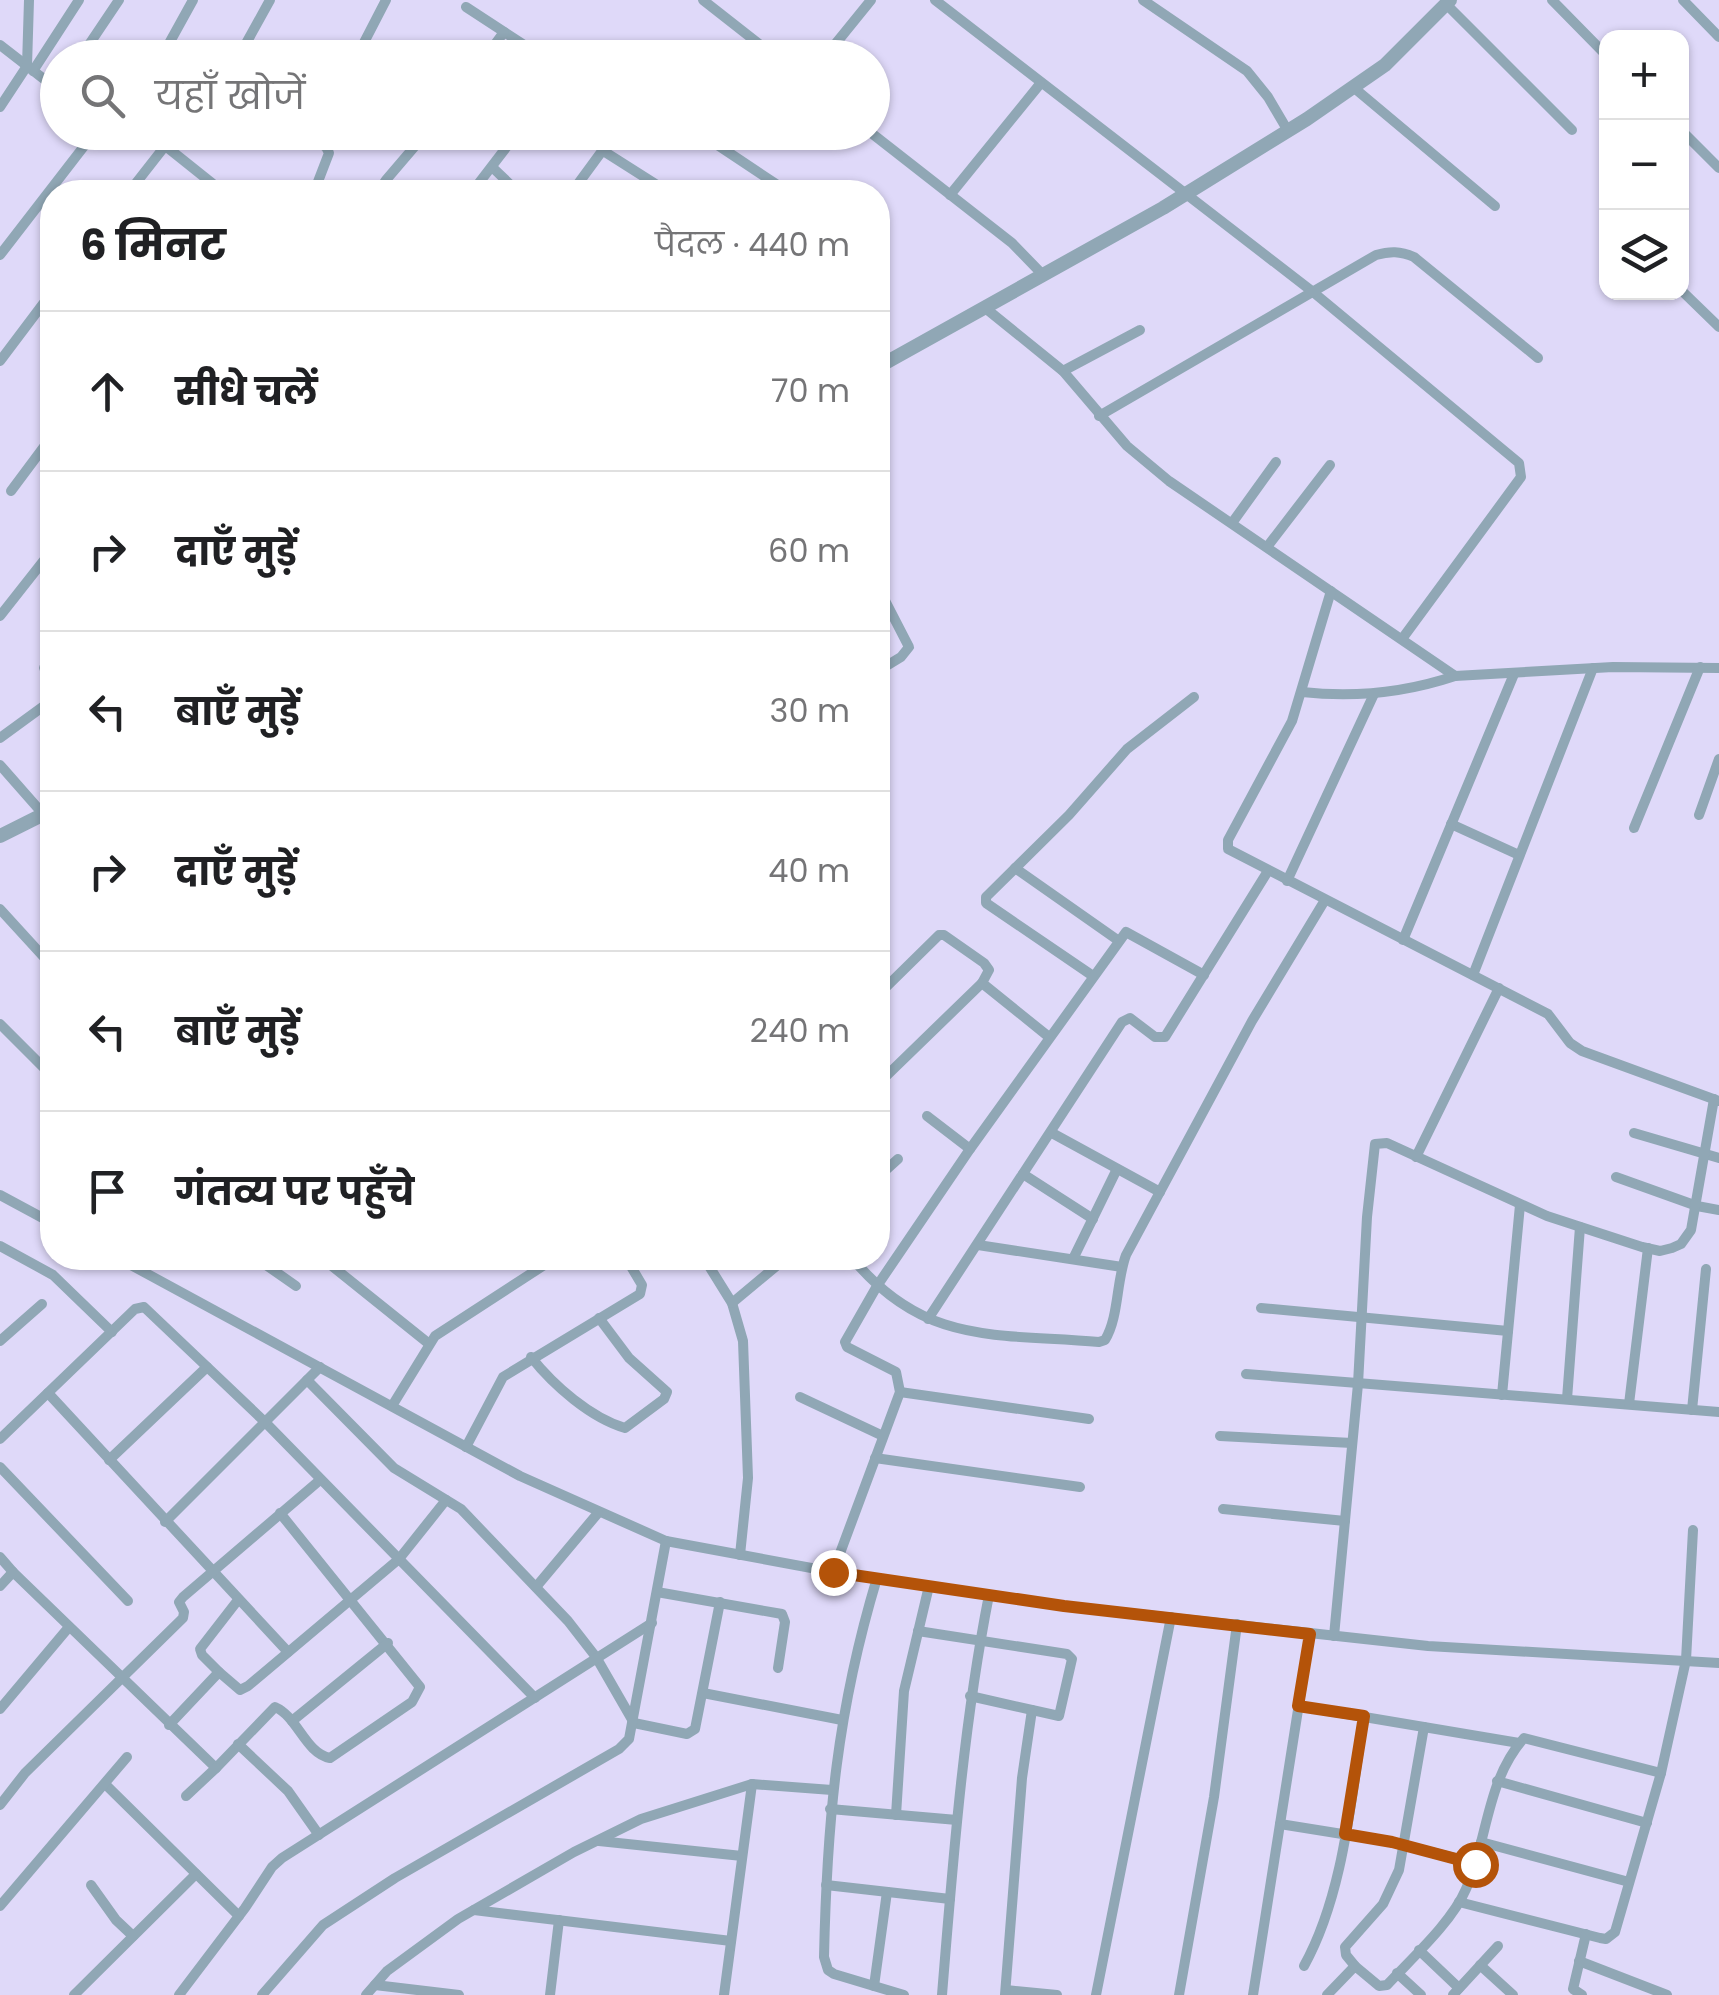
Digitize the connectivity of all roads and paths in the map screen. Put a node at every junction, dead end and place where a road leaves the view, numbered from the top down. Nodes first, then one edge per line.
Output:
1 (29, 0) edge
2 (79, 0) edge
3 (119, 0) edge
4 (193, 0) edge
5 (270, 0) edge
6 (386, 0) edge
7 (703, 0) edge
8 (871, 0) edge
9 (935, 0) edge
10 (1143, 0) edge
11 (1552, 0) edge
12 (1683, 0) edge
13 (1448, 2) edge
14 (466, 7) dead end
15 (504, 32) junction
16 (1719, 38) edge
17 (50, 40) edge
18 (92, 40) edge
19 (171, 40) edge
20 (248, 40) edge
21 (365, 40) edge
22 (498, 40) edge
23 (516, 40) edge
24 (754, 40) edge
25 (839, 40) edge
26 (0, 45) edge
27 (1599, 48) edge
28 (40, 54) edge
29 (30, 68) junction
30 (40, 76) edge
31 (1040, 84) junction
32 (1353, 87) junction
33 (0, 106) edge
34 (1572, 130) dead end
35 (1288, 131) junction
36 (1689, 137) edge
37 (890, 148) edge
38 (81, 150) edge
39 (161, 150) edge
40 (169, 150) edge
41 (328, 150) edge
42 (412, 150) edge
43 (505, 150) edge
44 (725, 150) edge
45 (604, 152) joint
46 (1717, 162) edge
47 (492, 167) junction
48 (58, 180) edge
49 (138, 180) edge
50 (208, 180) edge
51 (319, 180) edge
52 (386, 180) edge
53 (482, 180) edge
54 (506, 180) edge
55 (582, 180) edge
56 (649, 180) edge
57 (770, 180) edge
58 (950, 195) junction
59 (1184, 195) junction
60 (40, 203) edge
61 (1495, 206) dead end
62 (0, 255) edge
63 (1042, 274) junction
64 (1312, 292) junction
65 (1689, 298) edge
66 (40, 308) edge
67 (984, 308) junction
68 (1719, 327) edge
69 (1140, 330) dead end
70 (890, 357) edge
71 (1538, 358) dead end
72 (0, 361) edge
73 (1062, 371) junction
74 (1099, 416) junction
75 (40, 452) edge
76 (1276, 462) dead end
77 (1330, 465) dead end
78 (11, 491) dead end
79 (1232, 523) junction
80 (1268, 547) junction
81 (40, 565) edge
82 (1331, 590) junction
83 (890, 610) edge
84 (0, 616) edge
85 (1402, 639) junction
86 (890, 664) edge
87 (1700, 667) junction
88 (1593, 668) junction
89 (1719, 668) edge
90 (1514, 674) junction
91 (1455, 676) junction
92 (1302, 692) junction
93 (1374, 694) junction
94 (1194, 696) dead end
95 (40, 709) edge
96 (0, 738) edge
97 (1719, 759) edge
98 (0, 765) edge
99 (40, 804) edge
100 (1699, 815) dead end
101 (40, 816) edge
102 (1451, 824) junction
103 (1634, 828) dead end
104 (0, 836) edge
105 (1519, 856) junction
106 (1015, 868) junction
107 (1268, 871) junction
108 (1287, 880) junction
109 (1325, 900) junction
110 (0, 909) edge
111 (1402, 940) junction
112 (1119, 941) junction
113 (40, 953) edge
114 (1204, 975) junction
115 (1474, 975) junction
116 (1093, 976) junction
117 (982, 982) junction
118 (890, 984) edge
119 (1499, 988) junction
120 (0, 1024) edge
121 (1049, 1036) junction
122 (40, 1064) edge
123 (890, 1072) edge
124 (1716, 1100) edge
125 (927, 1116) dead end
126 (1052, 1133) junction
127 (1634, 1133) dead end
128 (970, 1149) junction
129 (1706, 1155) junction
130 (1416, 1157) junction
131 (1719, 1158) edge
132 (898, 1159) dead end
133 (890, 1166) edge
134 (1118, 1168) junction
135 (1023, 1174) junction
136 (1616, 1178) dead end
137 (1160, 1192) junction
138 (0, 1195) edge
139 (1520, 1205) junction
140 (1697, 1206) junction
141 (1719, 1210) edge
142 (40, 1217) edge
143 (1092, 1219) junction
144 (1580, 1227) junction
145 (978, 1245) junction
146 (0, 1246) edge
147 (1648, 1248) junction
148 (1072, 1259) junction
149 (890, 1267) edge
150 (1122, 1267) junction
151 (40, 1269) edge
152 (1706, 1269) dead end
153 (42, 1270) edge
154 (140, 1270) edge
155 (273, 1270) edge
156 (337, 1270) edge
157 (536, 1270) edge
158 (632, 1270) edge
159 (711, 1270) edge
160 (772, 1270) edge
161 (863, 1270) edge
162 (888, 1270) edge
163 (296, 1286) dead end
164 (877, 1286) junction
165 (732, 1303) junction
166 (42, 1304) dead end
167 (1261, 1308) dead end
168 (1361, 1316) junction
169 (598, 1318) junction
170 (928, 1320) junction
171 (1508, 1331) junction
172 (112, 1332) junction
173 (0, 1341) edge
174 (428, 1343) junction
175 (532, 1358) junction
176 (207, 1367) junction
177 (320, 1367) junction
178 (1246, 1374) dead end
179 (307, 1380) junction
180 (1358, 1384) junction
181 (900, 1392) junction
182 (48, 1393) junction
183 (1502, 1394) junction
184 (800, 1398) dead end
185 (1567, 1399) junction
186 (1630, 1404) junction
187 (392, 1406) junction
188 (1692, 1410) junction
189 (1719, 1412) edge
190 (1088, 1419) dead end
191 (265, 1422) junction
192 (884, 1436) junction
193 (1220, 1436) dead end
194 (0, 1439) edge
195 (1352, 1444) junction
196 (466, 1447) junction
197 (875, 1458) junction
198 (109, 1460) junction
199 (0, 1467) edge
200 (320, 1480) junction
201 (1080, 1487) dead end
202 (446, 1500) junction
203 (1222, 1510) dead end
204 (280, 1513) junction
205 (598, 1513) junction
206 (165, 1522) junction
207 (1345, 1522) junction
208 (1693, 1530) dead end
209 (666, 1542) junction
210 (740, 1554) junction
211 (0, 1558) edge
212 (399, 1560) junction
213 (210, 1571) junction
214 (13, 1572) junction
215 (833, 1572) junction
216 (877, 1578) junction
217 (0, 1586) edge
218 (536, 1586) junction
219 (929, 1586) junction
220 (657, 1592) junction
221 (990, 1595) junction
222 (352, 1599) junction
223 (238, 1600) junction
224 (128, 1601) dead end
225 (720, 1602) junction
226 (1171, 1616) junction
227 (652, 1622) junction
228 (1237, 1624) junction
229 (69, 1627) junction
230 (918, 1631) junction
231 (1310, 1634) junction
232 (1334, 1636) junction
233 (980, 1641) junction
234 (388, 1644) junction
235 (288, 1652) junction
236 (596, 1657) junction
237 (1686, 1660) junction
238 (1719, 1663) edge
239 (778, 1668) dead end
240 (219, 1672) junction
241 (123, 1681) junction
242 (703, 1693) junction
243 (970, 1696) junction
244 (535, 1698) junction
245 (1298, 1706) junction
246 (0, 1709) edge
247 (1032, 1710) junction
248 (1364, 1716) junction
249 (842, 1720) junction
250 (292, 1721) junction
251 (634, 1724) junction
252 (169, 1725) junction
253 (1424, 1727) junction
254 (1519, 1743) junction
255 (238, 1744) junction
256 (127, 1757) dead end
257 (216, 1768) junction
258 (1661, 1774) junction
259 (1497, 1781) junction
260 (105, 1784) junction
261 (752, 1784) junction
262 (832, 1790) junction
263 (186, 1796) dead end
264 (0, 1805) edge
265 (830, 1810) junction
266 (896, 1815) junction
267 (956, 1820) junction
268 (1646, 1823) junction
269 (1280, 1824) junction
270 (1345, 1834) junction
271 (319, 1835) junction
272 (597, 1841) junction
273 (1481, 1842) junction
274 (1405, 1845) junction
275 (742, 1856) junction
276 (1475, 1864) junction
277 (196, 1874) junction
278 (1630, 1882) junction
279 (92, 1885) dead end
280 (826, 1885) junction
281 (887, 1892) junction
282 (950, 1900) junction
283 (1460, 1902) junction
284 (0, 1906) edge
285 (474, 1910) junction
286 (239, 1916) junction
287 (559, 1920) junction
288 (1586, 1934) junction
289 (133, 1936) junction
290 (731, 1941) junction
291 (1498, 1946) dead end
292 (1418, 1950) junction
293 (1580, 1960) junction
294 (1304, 1966) dead end
295 (1356, 1966) junction
296 (1480, 1966) junction
297 (1397, 1974) junction
298 (375, 1985) junction
299 (869, 1988) edge
300 (1005, 1992) edge
301 (1456, 1992) edge
302 (74, 1995) edge
303 (179, 1995) edge
304 (262, 1995) edge
305 (366, 1995) edge
306 (460, 1995) edge
307 (550, 1995) edge
308 (724, 1995) edge
309 (904, 1995) edge
310 (942, 1995) edge
311 (1057, 1995) edge
312 (1096, 1995) edge
313 (1179, 1995) edge
314 (1253, 1995) edge
315 (1327, 1995) edge
316 (1421, 1995) edge
317 (1514, 1995) edge
318 (1582, 1995) edge
319 (1667, 1995) edge

1 - 29 street
2 - 17 street
3 - 18 street
4 - 19 street
5 - 20 street
6 - 21 street
7 - 24 street
8 - 25 street
9 - 31 street
10 - 35 street
11 - 27 street
12 - 16 street
13 - 32 street
13 - 34 street
14 - 15 street
15 - 22 street
15 - 23 street
26 - 29 street
28 - 29 street
29 - 30 street
29 - 33 street
31 - 58 street
31 - 59 street
32 - 35 street
32 - 61 street
35 - 59 street
36 - 46 street
37 - 58 street
38 - 48 street
39 - 49 street
40 - 50 street
41 - 51 street
42 - 52 street
43 - 47 street
44 - 57 street
45 - 55 street
45 - 56 street
47 - 53 street
47 - 54 street
58 - 63 street
59 - 63 street
59 - 64 street
60 - 62 street
63 - 67 street
64 - 71 street
64 - 74 street
64 - 85 street
65 - 68 street
66 - 72 street
67 - 70 street
67 - 73 street
69 - 73 street
73 - 74 street
74 - 79 street
75 - 78 street
76 - 79 street
77 - 80 street
79 - 80 street
80 - 82 street
81 - 84 street
82 - 85 street
82 - 92 street
83 - 86 street
85 - 91 street
87 - 88 street
87 - 89 street
87 - 103 street
88 - 90 street
88 - 105 street
90 - 91 street
90 - 102 street
91 - 93 street
92 - 93 street
92 - 107 street
93 - 108 street
94 - 106 street
95 - 96 street
97 - 100 street
98 - 99 street
101 - 104 street
102 - 105 street
102 - 111 street
105 - 115 street
106 - 112 street
106 - 116 street
107 - 108 street
107 - 114 street
108 - 109 street
109 - 111 street
109 - 137 street
110 - 113 street
111 - 115 street
112 - 114 street
112 - 116 street
114 - 126 street
115 - 119 street
116 - 121 street
117 - 118 street
117 - 121 street
117 - 123 street
119 - 124 street
119 - 130 street
120 - 122 street
121 - 128 street
124 - 129 street
125 - 128 street
126 - 134 street
126 - 135 street
127 - 129 street
128 - 149 street
129 - 131 street
129 - 140 street
130 - 139 street
130 - 168 street
132 - 133 street
134 - 137 street
134 - 143 street
135 - 143 street
135 - 145 street
136 - 140 street
137 - 150 street
138 - 142 street
139 - 144 street
139 - 171 street
140 - 141 street
140 - 147 street
143 - 148 street
144 - 147 street
144 - 185 street
145 - 148 street
145 - 170 street
146 - 151 street
147 - 186 street
148 - 150 street
150 - 170 street
152 - 188 street
153 - 172 street
154 - 177 street
155 - 163 street
156 - 174 street
157 - 174 street
158 - 169 street
159 - 165 street
160 - 165 street
161 - 164 street
162 - 164 street
164 - 170 street
164 - 181 street
165 - 210 street
166 - 173 street
167 - 168 street
168 - 171 street
168 - 180 street
169 - 175 street
169 - 175 street
171 - 183 street
172 - 176 street
172 - 182 street
174 - 187 street
175 - 196 street
176 - 191 street
176 - 198 street
177 - 179 street
177 - 187 street
178 - 180 street
179 - 191 street
179 - 202 street
180 - 183 street
180 - 195 street
181 - 190 street
181 - 192 street
182 - 194 street
182 - 198 street
183 - 185 street
184 - 192 street
185 - 186 street
186 - 188 street
187 - 196 street
188 - 189 street
191 - 200 street
191 - 206 street
192 - 197 street
193 - 195 street
195 - 207 street
196 - 205 street
197 - 201 street
197 - 215 street
198 - 206 street
199 - 224 street
200 - 204 street
200 - 212 street
202 - 212 street
202 - 218 street
203 - 207 street
204 - 213 street
204 - 222 street
205 - 209 street
205 - 218 street
206 - 213 street
207 - 232 street
208 - 237 street
209 - 210 street
209 - 220 street
210 - 215 street
211 - 214 street
212 - 222 street
212 - 244 street
213 - 223 street
213 - 241 street
214 - 217 street
214 - 229 street
215 - 216 street
216 - 219 street
216 - 249 street
218 - 236 street
219 - 221 street
219 - 230 street
220 - 225 street
220 - 227 street
221 - 226 street
221 - 233 street
222 - 234 street
222 - 235 street
223 - 235 street
223 - 240 street
225 - 239 street
225 - 242 street
226 - 228 street
226 - 312 street
227 - 236 street
227 - 251 street
228 - 231 street
228 - 313 street
229 - 241 street
229 - 246 street
230 - 233 street
230 - 266 street
231 - 232 street
231 - 245 street
232 - 237 street
233 - 243 street
233 - 247 street
234 - 250 street
234 - 250 street
235 - 240 street
236 - 244 street
236 - 251 street
237 - 238 street
237 - 258 street
240 - 252 street
241 - 252 street
241 - 264 street
242 - 249 street
242 - 251 street
243 - 247 street
243 - 267 street
244 - 271 street
245 - 248 street
245 - 269 street
247 - 300 street
248 - 253 street
248 - 270 street
249 - 262 street
250 - 255 street
251 - 304 street
252 - 257 street
253 - 254 street
253 - 274 street
254 - 258 street
254 - 259 street
255 - 257 street
255 - 271 street
256 - 260 street
257 - 263 street
258 - 268 street
259 - 268 street
259 - 273 street
260 - 277 street
260 - 284 street
261 - 262 street
261 - 272 street
261 - 275 street
262 - 265 street
265 - 266 street
265 - 280 street
266 - 267 street
267 - 282 street
268 - 278 street
269 - 270 street
269 - 314 street
270 - 274 street
270 - 294 street
271 - 286 street
272 - 275 street
272 - 285 street
273 - 276 street
273 - 278 street
274 - 276 street
274 - 295 street
275 - 290 street
276 - 283 street
277 - 286 street
277 - 289 street
278 - 288 street
279 - 289 street
280 - 281 street
280 - 299 street
281 - 282 street
281 - 299 street
282 - 310 street
283 - 288 street
283 - 292 street
285 - 287 street
285 - 298 street
286 - 303 street
287 - 290 street
287 - 307 street
288 - 293 street
289 - 302 street
290 - 308 street
291 - 296 street
292 - 297 street
292 - 301 street
293 - 318 street
293 - 319 street
295 - 297 street
295 - 315 street
296 - 301 street
296 - 317 street
297 - 316 street
298 - 305 street
298 - 306 street
299 - 309 street
300 - 311 street

